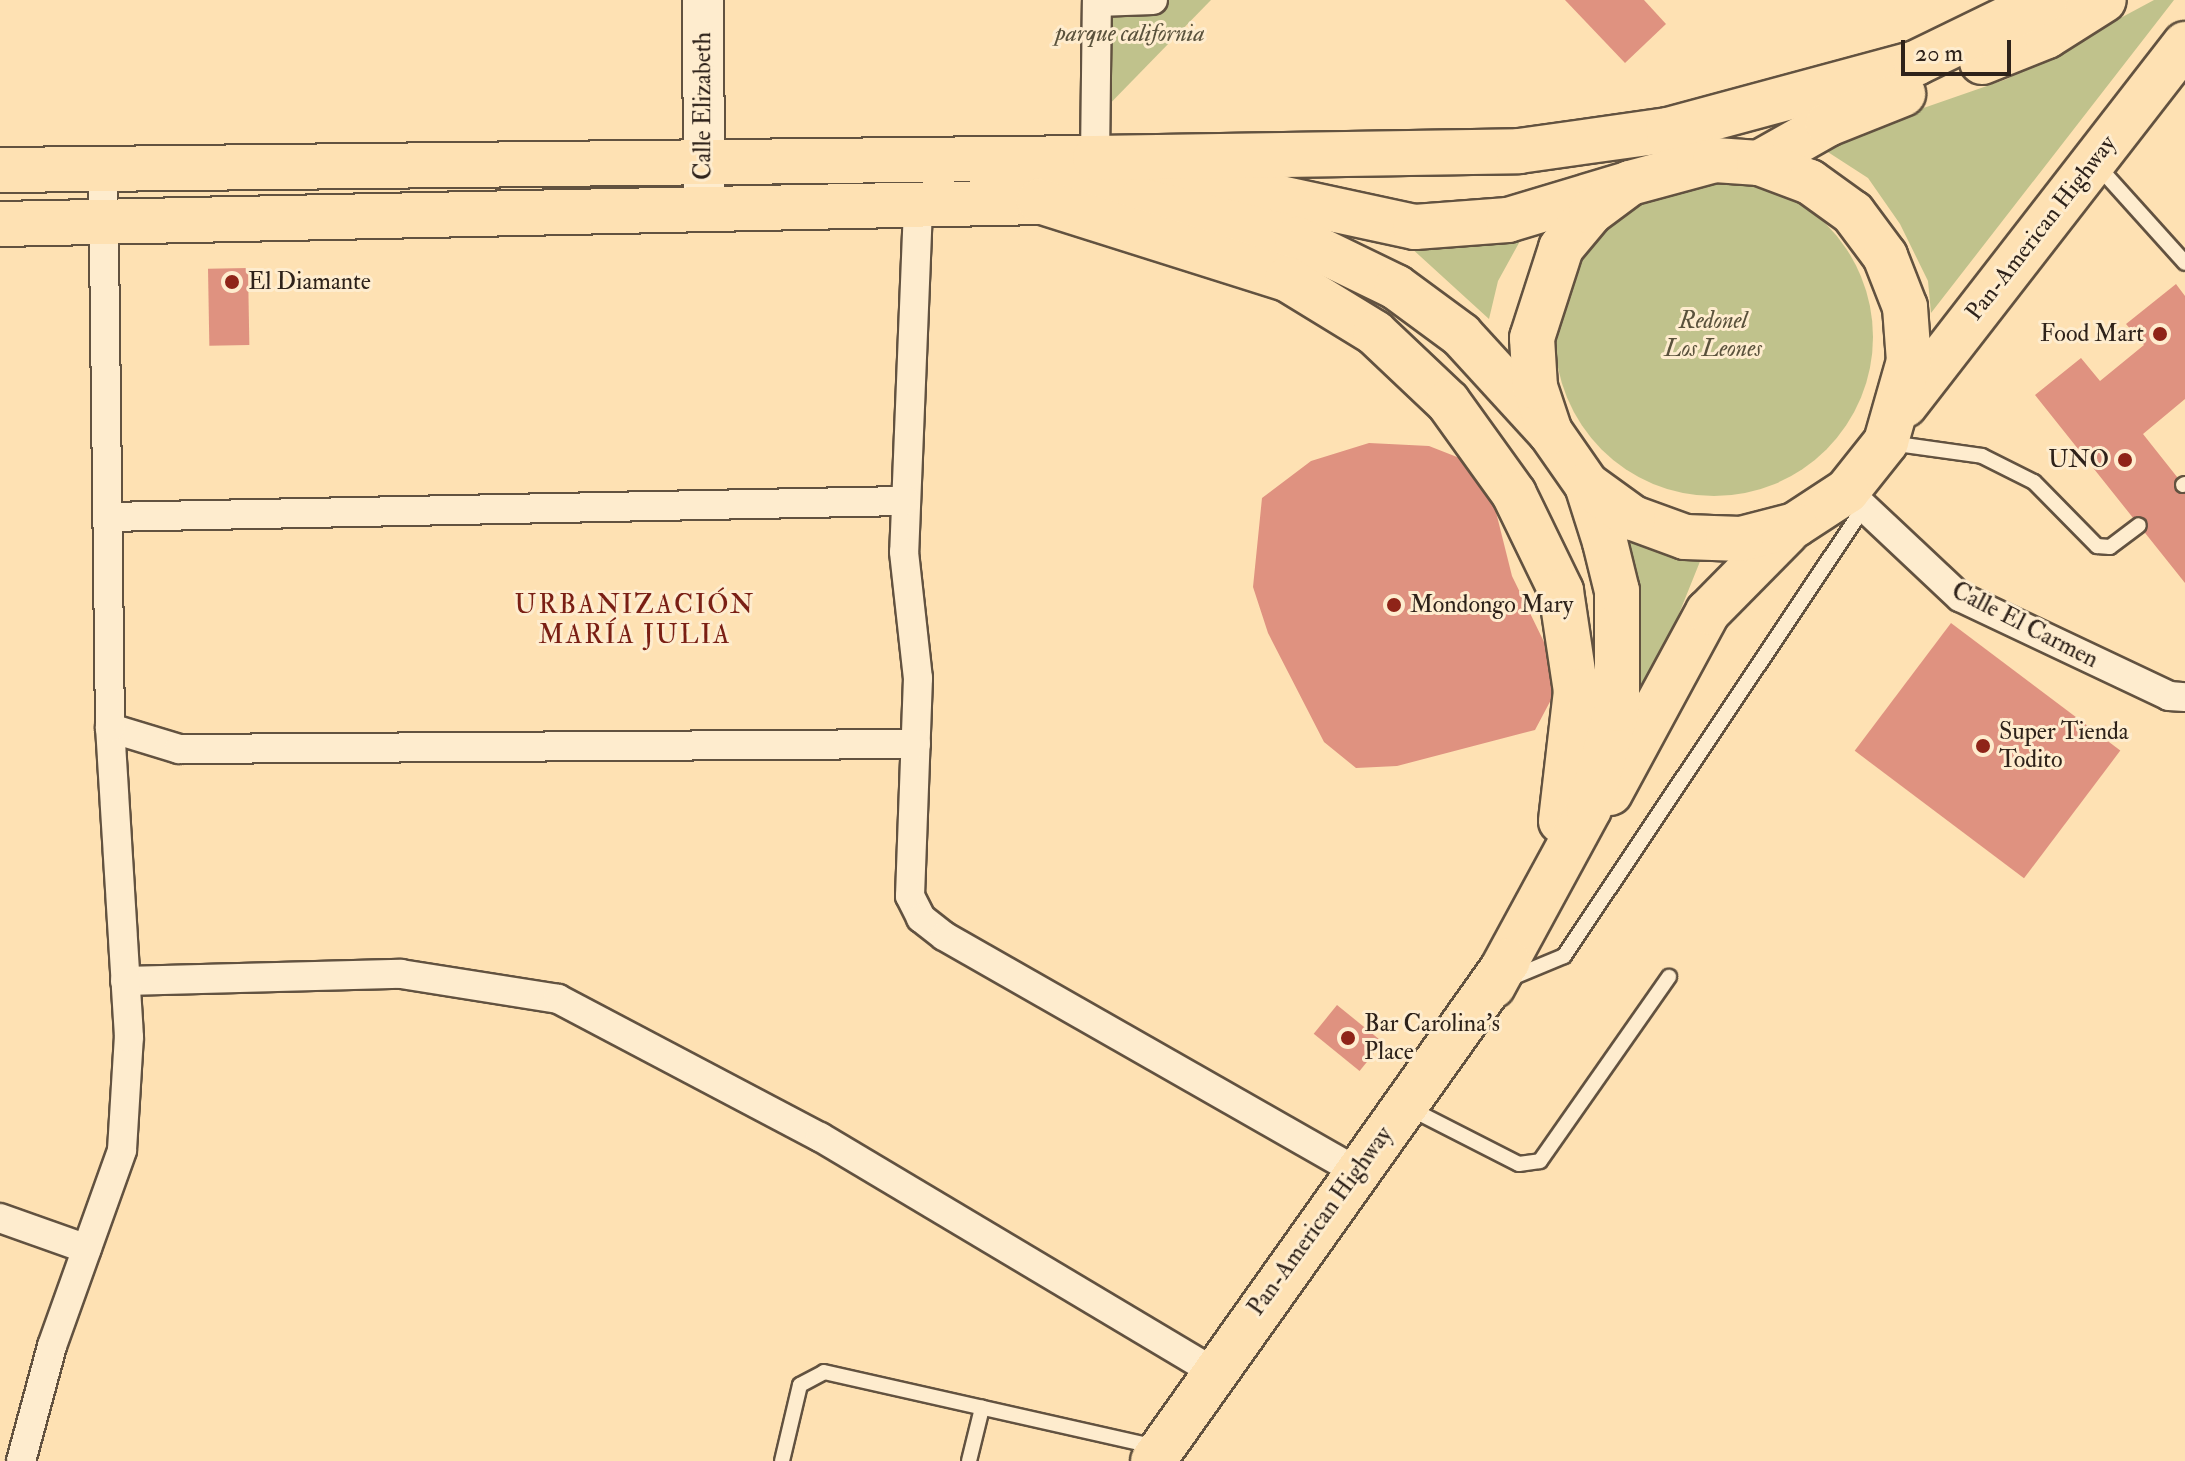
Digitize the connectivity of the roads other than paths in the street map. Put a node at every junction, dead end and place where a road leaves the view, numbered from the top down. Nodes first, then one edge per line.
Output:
1 (703, 0) edge
2 (1153, 0) edge
3 (2045, 0) edge
4 (2104, 0) edge
5 (1097, 1) edge
6 (2185, 44) edge
7 (1095, 158) junction
8 (2093, 161) junction
9 (704, 162) junction
10 (1759, 163) junction
11 (103, 167) junction
12 (0, 170) edge
13 (1630, 183) junction
14 (1039, 201) junction
15 (918, 208) junction
16 (704, 212) junction
17 (102, 222) junction
18 (0, 224) edge
19 (2185, 263) edge
20 (1892, 428) junction
21 (1550, 432) junction
22 (1587, 485) junction
23 (906, 501) junction
24 (1854, 501) junction
25 (107, 517) junction
26 (1795, 525) junction
27 (2139, 525) dead end
28 (2185, 697) edge
29 (110, 728) junction
30 (916, 744) junction
31 (1669, 977) dead end
32 (125, 981) junction
33 (1493, 986) junction
34 (1404, 1106) junction
35 (1356, 1171) junction
36 (0, 1218) edge
37 (87, 1249) junction
38 (1212, 1371) junction
39 (982, 1408) junction
40 (1158, 1454) edge
41 (14, 1455) edge
42 (782, 1461) edge
43 (969, 1461) edge

1 - 9 street, Calle Elizabeth
2 - 5 street
3 - 7 main road
4 - 10 main road
5 - 7 street
6 - 8 main road, Pan-American Highway
7 - 9 main road
7 - 13 main road
8 - 19 lane
8 - 20 main road, Pan-American Highway
9 - 11 main road
9 - 16 street, Calle Elizabeth
10 - 13 main road
10 - 20 main road
11 - 12 main road
11 - 17 street
13 - 21 main road
14 - 15 main road
14 - 21 main road
14 - 33 main road
15 - 16 main road
15 - 23 street
16 - 17 main road
17 - 18 main road
17 - 25 street
20 - 24 main road
20 - 27 lane
21 - 22 main road
22 - 26 main road
22 - 33 main road, Pan-American Highway
23 - 25 street
23 - 30 street
24 - 26 main road
24 - 28 street, Calle El Carmen
24 - 33 lane
25 - 29 street
26 - 33 main road, Pan-American Highway
29 - 30 street
29 - 32 street
30 - 35 street
31 - 34 lane
32 - 37 street
32 - 38 street
33 - 34 main road, Pan-American Highway
34 - 35 main road, Pan-American Highway
35 - 38 main road, Pan-American Highway
36 - 37 street
37 - 41 street
38 - 40 main road, Pan-American Highway
39 - 40 lane
39 - 42 lane
39 - 43 lane

